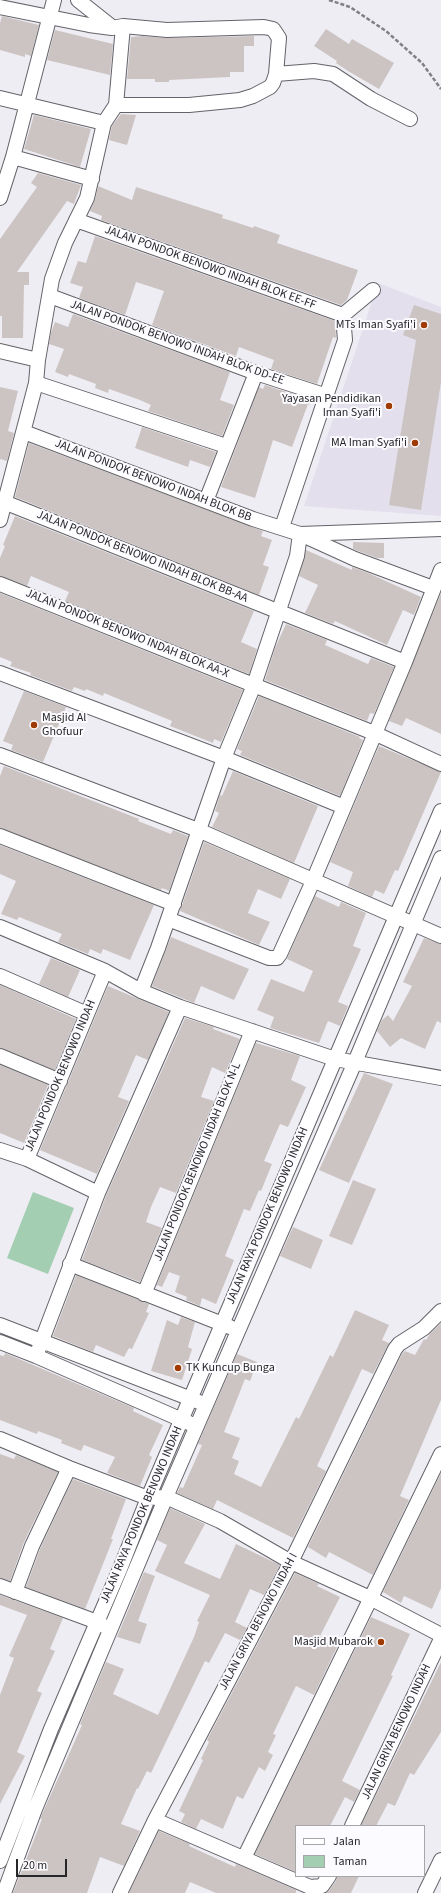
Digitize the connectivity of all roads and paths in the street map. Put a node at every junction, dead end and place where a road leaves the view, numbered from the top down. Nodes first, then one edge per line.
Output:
1 (54, 0) edge
2 (78, 0) edge
3 (329, 0) edge
4 (0, 7) edge
5 (49, 17) junction
6 (117, 27) junction
7 (276, 74) junction
8 (441, 89) edge
9 (0, 98) edge
10 (27, 104) junction
11 (116, 105) junction
12 (410, 119) dead end
13 (104, 123) junction
14 (13, 157) junction
15 (92, 179) junction
16 (1, 190) edge
17 (76, 220) junction
18 (373, 290) dead end
19 (50, 296) junction
20 (344, 315) junction
21 (0, 351) edge
22 (38, 360) junction
23 (256, 373) junction
24 (36, 383) junction
25 (327, 396) junction
26 (24, 432) junction
27 (226, 446) junction
28 (206, 501) junction
29 (4, 502) junction
30 (0, 520) edge
31 (282, 527) junction
32 (441, 529) edge
33 (300, 534) junction
34 (441, 570) edge
35 (0, 584) edge
36 (433, 588) junction
37 (280, 612) junction
38 (405, 662) junction
39 (0, 673) edge
40 (254, 685) junction
41 (374, 733) junction
42 (0, 755) edge
43 (224, 758) junction
44 (441, 764) edge
45 (344, 807) junction
46 (441, 811) edge
47 (198, 830) junction
48 (0, 836) edge
49 (441, 858) edge
50 (313, 881) junction
51 (174, 904) junction
52 (395, 915) junction
53 (168, 919) junction
54 (413, 924) junction
55 (0, 927) edge
56 (441, 936) edge
57 (105, 971) junction
58 (0, 976) edge
59 (141, 991) junction
60 (180, 1007) junction
61 (87, 1014) junction
62 (252, 1031) junction
63 (0, 1056) edge
64 (335, 1059) junction
65 (355, 1062) junction
66 (441, 1078) edge
67 (60, 1081) junction
68 (0, 1150) edge
69 (27, 1159) junction
70 (98, 1193) junction
71 (70, 1264) junction
72 (144, 1294) junction
73 (441, 1311) edge
74 (223, 1324) junction
75 (0, 1325) edge
76 (239, 1332) junction
77 (0, 1342) edge
78 (41, 1342) junction
79 (36, 1356) junction
80 (191, 1399) junction
81 (206, 1404) junction
82 (182, 1419) junction
83 (197, 1426) junction
84 (0, 1439) edge
85 (441, 1454) edge
86 (69, 1468) junction
87 (166, 1497) junction
88 (148, 1498) junction
89 (291, 1562) junction
90 (0, 1586) edge
91 (15, 1592) junction
92 (370, 1598) junction
93 (96, 1622) junction
94 (112, 1630) junction
95 (441, 1635) edge
96 (441, 1639) edge
97 (22, 1803) junction
98 (35, 1809) junction
99 (155, 1820) junction
100 (352, 1825) edge
101 (244, 1858) junction
102 (441, 1860) edge
103 (0, 1861) edge
104 (328, 1877) edge
105 (4, 1893) edge
106 (120, 1893) edge
107 (425, 1893) edge

1 - 5 street
2 - 6 street
3 - 8 path
4 - 5 street
5 - 6 street
5 - 10 street
6 - 7 street
6 - 11 street
7 - 11 street
7 - 12 street
9 - 10 street
10 - 13 street
10 - 14 street
11 - 13 street
13 - 15 street
14 - 15 street
14 - 16 street
15 - 17 street
17 - 19 street
17 - 20 street, JALAN PONDOK BENOWO INDAH BLOK EE-FF
18 - 20 street
19 - 22 street
19 - 23 street, JALAN PONDOK BENOWO INDAH BLOK DD-EE
20 - 25 street
21 - 22 street
22 - 24 street
23 - 25 street, JALAN PONDOK BENOWO INDAH BLOK DD-EE
23 - 27 street
24 - 26 street
24 - 27 street
25 - 31 street
26 - 28 street, JALAN PONDOK BENOWO INDAH BLOK BB
26 - 29 street
27 - 28 street
28 - 31 street, JALAN PONDOK BENOWO INDAH BLOK BB
29 - 30 street
29 - 37 street, JALAN PONDOK BENOWO INDAH BLOK BB-AA
31 - 33 street, JALAN PONDOK BENOWO INDAH BLOK BB
32 - 33 street
33 - 36 street, JALAN PONDOK BENOWO INDAH BLOK BB
33 - 37 street
34 - 36 street
35 - 40 street, JALAN PONDOK BENOWO INDAH BLOK AA-X
36 - 38 street
37 - 38 street, JALAN PONDOK BENOWO INDAH BLOK BB-AA
37 - 40 street
38 - 41 street
39 - 43 street
40 - 41 street, JALAN PONDOK BENOWO INDAH BLOK AA-X
40 - 43 street
41 - 44 street, JALAN PONDOK BENOWO INDAH BLOK AA-X
41 - 45 street
42 - 47 street
43 - 45 street
43 - 47 street
45 - 50 street
46 - 52 street, JALAN RAYA PONDOK BENOWO INDAH
47 - 50 street
47 - 51 street
48 - 51 street
49 - 54 street, JALAN RAYA PONDOK BENOWO INDAH
50 - 52 street
50 - 53 street
51 - 53 street
52 - 54 street
52 - 64 street, JALAN RAYA PONDOK BENOWO INDAH
53 - 59 street
54 - 56 street
54 - 65 street, JALAN RAYA PONDOK BENOWO INDAH
55 - 57 street
57 - 59 street
57 - 61 street, JALAN PONDOK BENOWO INDAH
58 - 61 street
59 - 60 street
60 - 62 street
60 - 70 street
61 - 67 street, JALAN PONDOK BENOWO INDAH
62 - 64 street
62 - 72 street, JALAN PONDOK BENOWO INDAH BLOK N-L
63 - 67 street
64 - 65 street
64 - 74 street, JALAN RAYA PONDOK BENOWO INDAH
65 - 66 street
65 - 76 street, JALAN RAYA PONDOK BENOWO INDAH
67 - 69 street, JALAN PONDOK BENOWO INDAH
68 - 69 street
69 - 70 street, JALAN PONDOK BENOWO INDAH
70 - 71 street
71 - 72 street
71 - 78 street
72 - 74 street
73 - 89 street, JALAN GRIYA BENOWO INDAH I
74 - 76 street
74 - 80 street, JALAN RAYA PONDOK BENOWO INDAH
75 - 78 street
76 - 81 street, JALAN RAYA PONDOK BENOWO INDAH
77 - 79 street
78 - 79 street
78 - 80 street
79 - 82 street
80 - 81 street
80 - 82 street, JALAN RAYA PONDOK BENOWO INDAH
81 - 83 street, JALAN RAYA PONDOK BENOWO INDAH
82 - 83 street
82 - 88 street, JALAN RAYA PONDOK BENOWO INDAH
83 - 87 street, JALAN RAYA PONDOK BENOWO INDAH
84 - 86 street
85 - 92 street
86 - 88 street
86 - 91 street
87 - 88 street
87 - 89 street
87 - 94 street, JALAN RAYA PONDOK BENOWO INDAH
88 - 93 street, JALAN RAYA PONDOK BENOWO INDAH
89 - 92 street
89 - 99 street, JALAN GRIYA BENOWO INDAH I
90 - 91 street
91 - 93 street
92 - 95 street
92 - 101 street
93 - 94 street
93 - 97 street, JALAN RAYA PONDOK BENOWO INDAH
94 - 98 street, JALAN RAYA PONDOK BENOWO INDAH
96 - 100 street, JALAN GRIYA BENOWO INDAH
97 - 98 street
97 - 103 street, JALAN RAYA PONDOK BENOWO INDAH
98 - 105 street, JALAN RAYA PONDOK BENOWO INDAH
99 - 101 street
99 - 106 street, JALAN GRIYA BENOWO INDAH I
101 - 104 street
102 - 107 street

